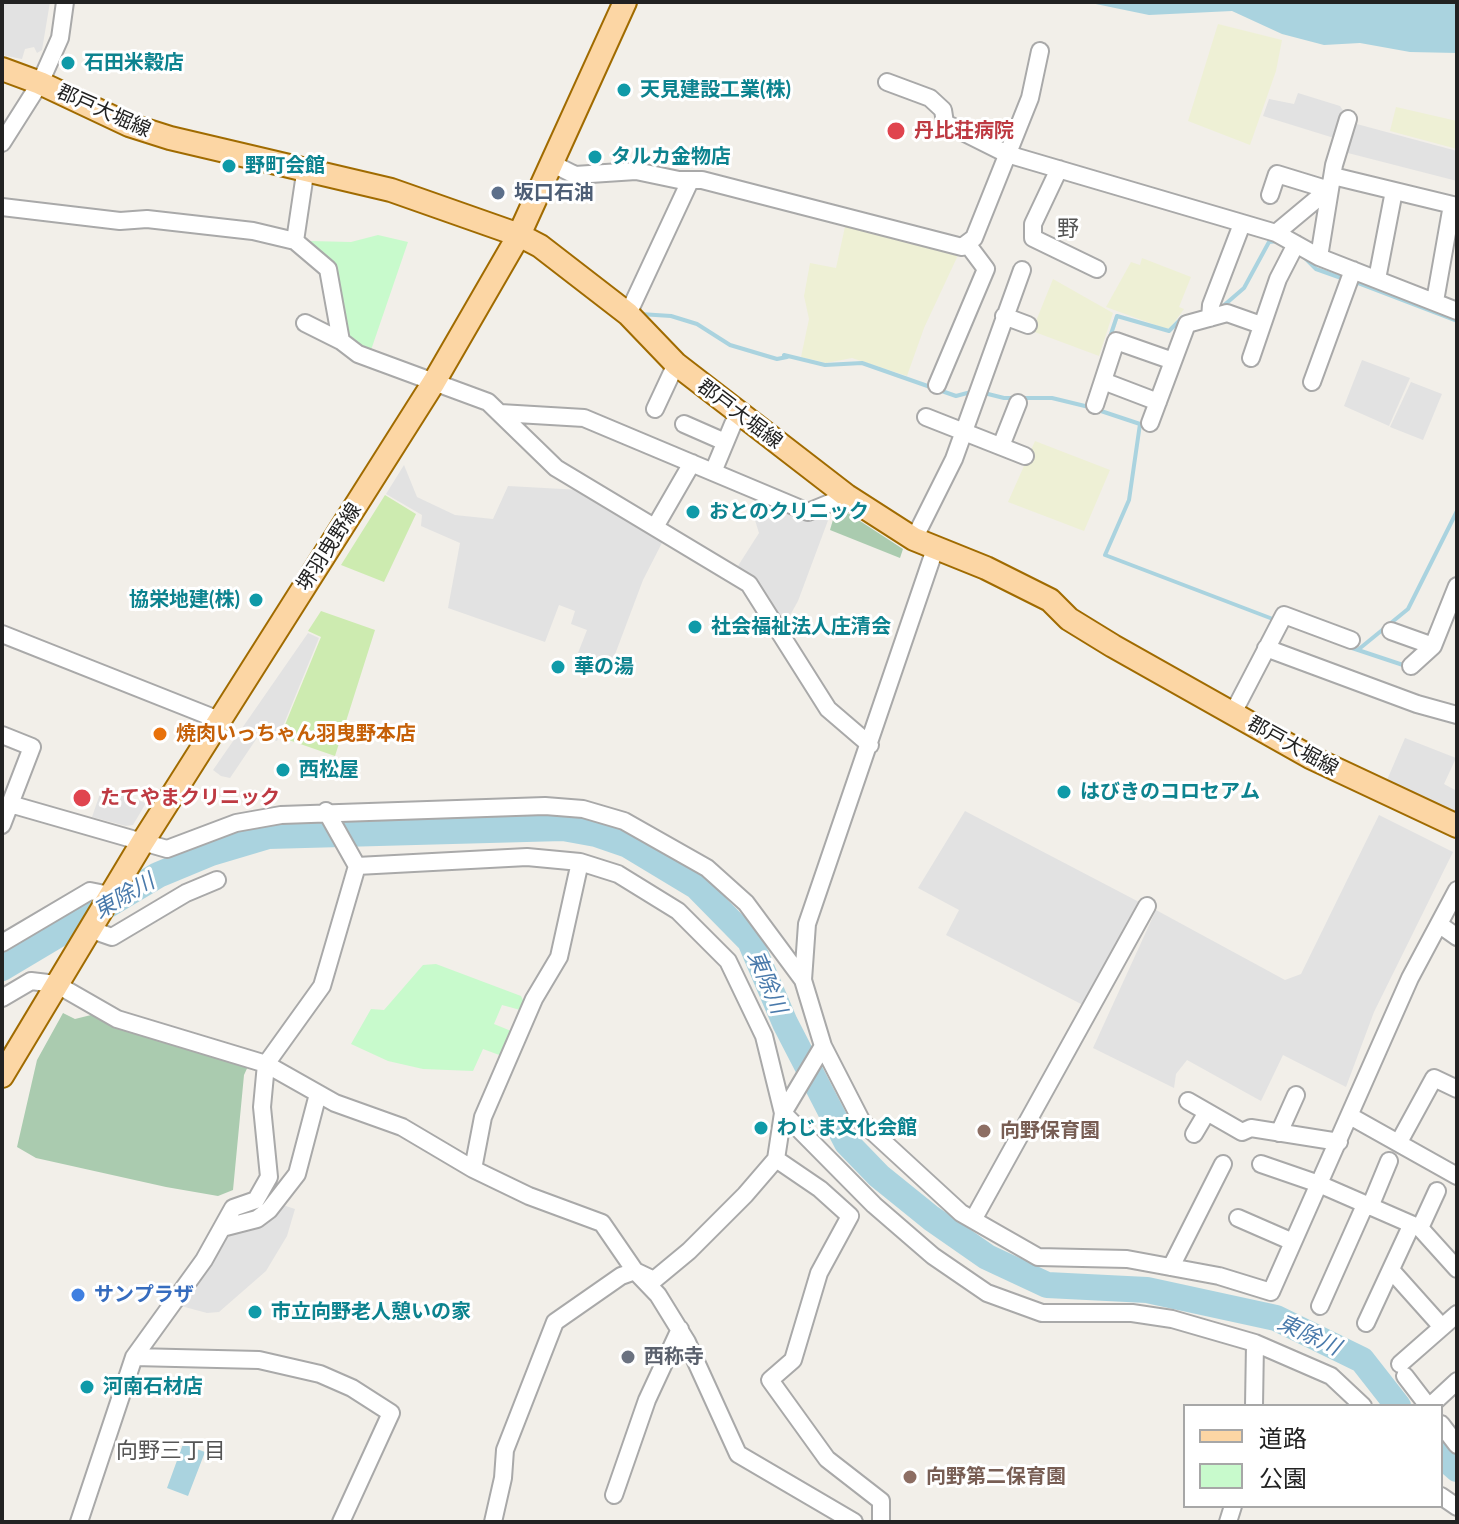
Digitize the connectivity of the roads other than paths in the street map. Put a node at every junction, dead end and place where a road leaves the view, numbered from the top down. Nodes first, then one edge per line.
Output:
1 (65, 2) edge
2 (625, 2) edge
3 (1040, 51) dead end
4 (2, 69) edge
5 (887, 82) dead end
6 (40, 83) junction
7 (1348, 119) dead end
8 (2, 143) edge
9 (1007, 154) junction
10 (553, 164) junction
11 (306, 167) junction
12 (1059, 169) junction
13 (690, 181) junction
14 (1330, 184) junction
15 (1394, 191) junction
16 (1270, 195) dead end
17 (1455, 206) edge
18 (2, 207) edge
19 (1242, 224) junction
20 (1276, 233) junction
21 (519, 235) junction
22 (295, 241) junction
23 (1296, 244) junction
24 (968, 245) junction
25 (1319, 257) junction
26 (1097, 269) dead end
27 (1022, 270) dead end
28 (1353, 270) junction
29 (1377, 279) junction
30 (1435, 301) junction
31 (1457, 311) edge
32 (628, 314) junction
33 (1004, 316) junction
34 (1210, 318) junction
35 (305, 323) dead end
36 (1028, 325) dead end
37 (1261, 325) junction
38 (341, 341) junction
39 (1251, 358) dead end
40 (1173, 361) junction
41 (676, 364) junction
42 (1103, 381) junction
43 (434, 382) junction
44 (1312, 382) dead end
45 (937, 385) dead end
46 (1158, 402) junction
47 (1018, 403) dead end
48 (1095, 405) dead end
49 (655, 409) dead end
50 (500, 413) junction
51 (743, 415) junction
52 (926, 417) dead end
53 (1150, 423) dead end
54 (684, 424) dead end
55 (964, 431) junction
56 (725, 442) junction
57 (1001, 446) junction
58 (1025, 456) dead end
59 (692, 463) junction
60 (713, 472) junction
61 (847, 496) junction
62 (655, 527) junction
63 (914, 539) junction
64 (935, 549) junction
65 (1457, 586) edge
66 (1391, 631) dead end
67 (2, 634) edge
68 (1351, 640) dead end
69 (1433, 646) junction
70 (1266, 648) junction
71 (1411, 666) dead end
72 (1233, 713) junction
73 (1451, 713) edge
74 (219, 720) junction
75 (1440, 728) dead end
76 (2, 735) edge
77 (870, 745) junction
78 (10, 804) junction
79 (326, 811) junction
80 (2, 825) edge
81 (1457, 826) edge
82 (142, 843) junction
83 (580, 862) junction
84 (357, 866) junction
85 (217, 880) dead end
86 (108, 888) junction
87 (1457, 890) edge
88 (1147, 906) dead end
89 (1440, 925) junction
90 (96, 933) junction
91 (1457, 937) edge
92 (2, 943) edge
93 (803, 980) junction
94 (56, 984) junction
95 (2, 998) edge
96 (823, 1046) junction
97 (266, 1064) junction
98 (2, 1076) edge
99 (1457, 1089) edge
100 (318, 1094) junction
101 (1296, 1095) dead end
102 (1188, 1101) dead end
103 (1207, 1112) junction
104 (783, 1113) junction
105 (1350, 1116) junction
106 (1279, 1133) junction
107 (1194, 1134) dead end
108 (1339, 1142) junction
109 (1399, 1142) junction
110 (776, 1159) junction
111 (1389, 1161) dead end
112 (1223, 1164) dead end
113 (1261, 1164) dead end
114 (473, 1169) junction
115 (1457, 1176) edge
116 (1319, 1184) junction
117 (1437, 1191) dead end
118 (1368, 1206) junction
119 (1238, 1218) dead end
120 (973, 1220) junction
121 (1416, 1227) junction
122 (222, 1228) junction
123 (1293, 1242) junction
124 (1171, 1267) junction
125 (1457, 1269) edge
126 (1391, 1270) junction
127 (635, 1271) junction
128 (1320, 1306) dead end
129 (1457, 1314) edge
130 (1366, 1323) dead end
131 (1442, 1327) junction
132 (680, 1329) junction
133 (1255, 1343) junction
134 (134, 1357) junction
135 (1457, 1381) edge
136 (1254, 1404) edge
137 (1361, 1404) edge
138 (1428, 1404) edge
139 (1431, 1404) edge
140 (1443, 1427) edge
141 (1457, 1445) edge
142 (614, 1495) dead end
143 (79, 1522) edge
144 (341, 1522) edge
145 (493, 1522) edge
146 (854, 1522) edge
147 (881, 1522) edge

1 - 6 street
2 - 10 main road, 堺羽曳野線
3 - 9 street
4 - 6 main road, 郡戸大堀線
5 - 9 street
6 - 8 street
6 - 11 main road, 郡戸大堀線
7 - 14 street
9 - 12 street
9 - 24 street
10 - 13 street
10 - 21 main road, 堺羽曳野線
11 - 21 main road, 郡戸大堀線
11 - 22 street
12 - 19 street
12 - 26 street
13 - 24 street
13 - 32 street
14 - 15 street
14 - 16 street
14 - 20 street
14 - 25 street
15 - 17 street
15 - 29 street
17 - 30 street
18 - 22 street
19 - 20 street
19 - 34 street
20 - 23 street
21 - 32 main road, 郡戸大堀線
21 - 43 main road, 堺羽曳野線
22 - 38 street
23 - 25 street
23 - 37 street
24 - 45 street
25 - 28 street
27 - 33 street
28 - 29 street
28 - 44 street
29 - 30 street
30 - 31 street
32 - 41 main road, 郡戸大堀線
33 - 36 street
33 - 55 street
34 - 37 street
34 - 40 street
35 - 38 street
37 - 39 street
38 - 43 street
40 - 42 street
40 - 46 street
41 - 49 street
41 - 51 main road, 郡戸大堀線
42 - 46 street
42 - 48 street
43 - 50 street
43 - 74 main road, 堺羽曳野線
46 - 53 street
47 - 57 street
50 - 59 street
50 - 62 street
51 - 56 street
51 - 61 main road, 郡戸大堀線
52 - 55 street
54 - 56 street
55 - 57 street
55 - 63 street
56 - 60 street
57 - 58 street
59 - 60 street
59 - 62 street
60 - 61 street
61 - 63 main road, 郡戸大堀線
62 - 77 street
63 - 64 main road, 郡戸大堀線
64 - 72 main road, 郡戸大堀線
64 - 77 street
65 - 69 street
66 - 69 street
67 - 74 street
68 - 70 street
69 - 71 street
70 - 72 street
70 - 73 street
72 - 81 main road, 郡戸大堀線
73 - 75 street
74 - 82 main road, 堺羽曳野線
76 - 78 street
77 - 93 street
78 - 80 street
78 - 82 street
79 - 82 street
79 - 84 street
79 - 93 street
82 - 86 main road, 堺羽曳野線
83 - 84 street
83 - 104 street
83 - 114 street
84 - 97 street
85 - 90 street
86 - 90 main road, 堺羽曳野線
86 - 92 street
87 - 89 street
88 - 120 street
89 - 91 street
89 - 105 street
90 - 94 main road, 堺羽曳野線
93 - 96 street
94 - 95 street
94 - 97 street
94 - 98 main road, 堺羽曳野線
96 - 104 street
96 - 120 street
97 - 100 street
97 - 122 street
99 - 109 street
100 - 114 street
100 - 122 street
101 - 106 street
102 - 103 street
103 - 106 street
103 - 107 street
104 - 110 street
104 - 133 street
105 - 108 street
105 - 109 street
106 - 108 street
108 - 116 street
109 - 115 street
110 - 127 street
110 - 147 street
111 - 118 street
112 - 124 street
113 - 116 street
114 - 127 street
116 - 118 street
116 - 123 street
117 - 121 street
118 - 121 street
118 - 128 street
119 - 123 street
120 - 124 street
121 - 125 street
121 - 126 street
122 - 134 street
123 - 124 street
126 - 130 street
126 - 131 street
127 - 132 street
127 - 145 street
129 - 131 street
131 - 138 street
132 - 142 street
132 - 146 street
133 - 136 street
133 - 137 street
134 - 143 street
134 - 144 street
135 - 139 street
140 - 141 street

